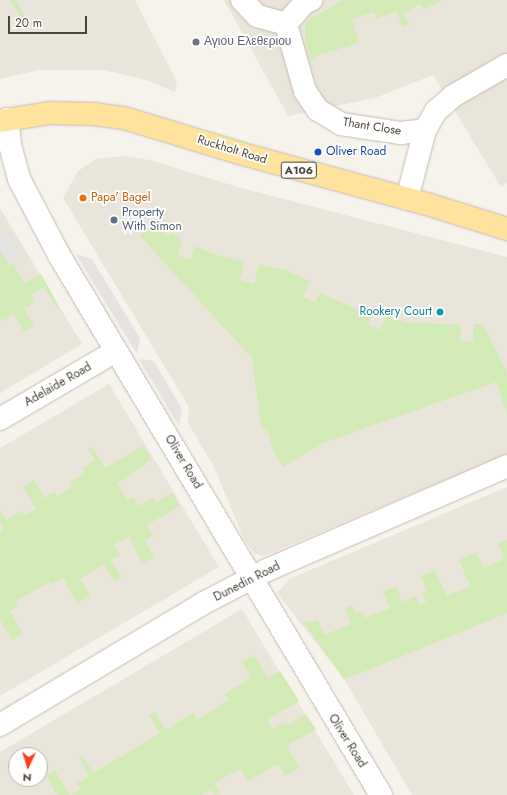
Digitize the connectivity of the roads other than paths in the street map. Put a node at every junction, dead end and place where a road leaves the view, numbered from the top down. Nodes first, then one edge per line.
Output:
1 (242, 0) edge
2 (310, 0) edge
3 (286, 24) junction
4 (507, 65) edge
5 (3, 120) edge
6 (425, 130) junction
7 (407, 199) junction
8 (507, 230) edge
9 (116, 351) junction
10 (0, 419) edge
11 (507, 466) edge
12 (253, 578) junction
13 (0, 725) edge
14 (381, 795) edge

1 - 3 street
2 - 3 street
3 - 6 street, Thant Close
4 - 6 street
5 - 7 main road, Ruckholt Road / A106
5 - 9 street, Oliver Road
6 - 7 street
7 - 8 main road, Ruckholt Road / A106
9 - 10 street, Adelaide Road
9 - 12 street, Oliver Road
11 - 12 street, Dunedin Road
12 - 13 street, Dunedin Road
12 - 14 street, Oliver Road

